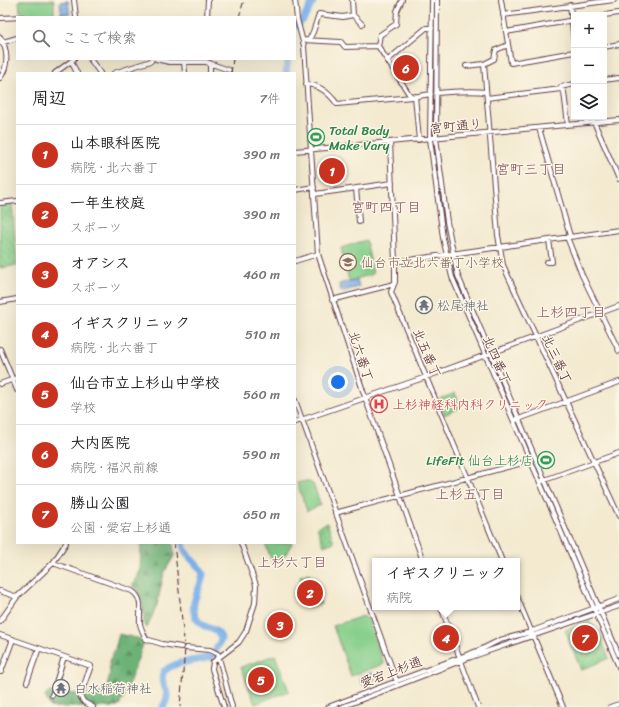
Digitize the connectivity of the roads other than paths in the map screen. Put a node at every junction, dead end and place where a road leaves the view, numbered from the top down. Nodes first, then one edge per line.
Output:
1 (74, 0) edge
2 (208, 0) edge
3 (295, 0) edge
4 (352, 0) edge
5 (402, 0) edge
6 (432, 0) edge
7 (437, 0) edge
8 (501, 0) edge
9 (566, 0) edge
10 (614, 0) edge
11 (568, 5) junction
12 (619, 13) edge
13 (571, 14) edge
14 (353, 15) junction
15 (503, 15) junction
16 (607, 15) edge
17 (76, 16) edge
18 (207, 16) edge
19 (16, 17) edge
20 (0, 18) edge
21 (571, 20) edge
22 (362, 24) dead end
23 (432, 28) junction
24 (506, 32) junction
25 (0, 37) edge
26 (16, 38) edge
27 (303, 40) junction
28 (308, 40) junction
29 (2, 43) edge
30 (508, 44) junction
31 (619, 44) edge
32 (378, 46) junction
33 (607, 46) edge
34 (571, 53) edge
35 (72, 60) edge
36 (91, 60) edge
37 (152, 60) edge
38 (160, 60) edge
39 (388, 60) junction
40 (207, 61) edge
41 (184, 62) junction
42 (484, 64) junction
43 (466, 66) dead end
44 (229, 70) dead end
45 (56, 72) edge
46 (77, 72) edge
47 (99, 72) edge
48 (117, 72) edge
49 (185, 72) edge
50 (210, 72) edge
51 (0, 78) edge
52 (619, 78) edge
53 (607, 80) edge
54 (306, 84) junction
55 (571, 84) edge
56 (561, 88) junction
57 (486, 92) junction
58 (436, 93) junction
59 (431, 94) junction
60 (414, 96) junction
61 (487, 98) junction
62 (586, 120) edge
63 (619, 120) edge
64 (594, 122) junction
65 (586, 123) junction
66 (568, 125) junction
67 (539, 128) junction
68 (490, 133) junction
69 (436, 138) junction
70 (430, 139) junction
71 (419, 140) junction
72 (390, 142) junction
73 (311, 150) junction
74 (296, 151) edge
75 (618, 177) edge
76 (392, 183) junction
77 (314, 187) junction
78 (356, 188) junction
79 (296, 190) edge
80 (315, 194) junction
81 (16, 201) edge
82 (0, 203) edge
83 (359, 222) dead end
84 (619, 230) edge
85 (569, 237) junction
86 (550, 240) junction
87 (500, 247) junction
88 (318, 254) junction
89 (452, 254) junction
90 (446, 255) junction
91 (296, 261) edge
92 (395, 262) junction
93 (547, 262) dead end
94 (394, 284) junction
95 (16, 299) edge
96 (332, 300) junction
97 (0, 302) edge
98 (619, 306) edge
99 (601, 313) junction
100 (536, 336) junction
101 (0, 349) edge
102 (619, 351) edge
103 (490, 353) junction
104 (484, 355) junction
105 (426, 377) junction
106 (16, 378) edge
107 (11, 379) junction
108 (619, 382) edge
109 (0, 384) edge
110 (16, 388) edge
111 (364, 397) junction
112 (566, 401) junction
113 (296, 403) edge
114 (301, 419) junction
115 (518, 419) junction
116 (513, 421) junction
117 (296, 422) edge
118 (619, 453) edge
119 (530, 461) junction
120 (594, 462) junction
121 (468, 478) junction
122 (541, 481) junction
123 (400, 496) junction
124 (335, 513) junction
125 (619, 516) edge
126 (65, 544) edge
127 (241, 544) edge
128 (422, 558) edge
129 (501, 558) edge
130 (52, 563) junction
131 (0, 591) edge
132 (17, 597) junction
133 (619, 599) edge
134 (520, 604) edge
135 (619, 606) edge
136 (442, 610) edge
137 (597, 610) junction
138 (0, 613) edge
139 (5, 613) junction
140 (0, 622) edge
141 (0, 634) edge
142 (532, 634) junction
143 (13, 639) junction
144 (39, 648) junction
145 (619, 654) edge
146 (218, 655) junction
147 (64, 657) junction
148 (461, 659) junction
149 (619, 667) edge
150 (1, 672) edge
151 (27, 682) dead end
152 (397, 683) junction
153 (52, 694) dead end
154 (619, 704) edge
155 (93, 707) edge
156 (224, 707) edge
157 (232, 707) edge
158 (328, 707) edge
159 (342, 707) edge
160 (478, 707) edge
161 (563, 707) edge
162 (610, 707) edge

1 - 17 street
2 - 18 street
3 - 27 street, 北六番丁
4 - 14 street
5 - 32 street
6 - 23 street, 北四番丁
7 - 58 street, 北四番丁
8 - 15 street
9 - 11 street
10 - 11 street
11 - 13 street
11 - 15 street
12 - 16 street
14 - 22 street
14 - 28 street
15 - 24 street
19 - 20 street
21 - 24 street
23 - 39 street
23 - 59 street, 北四番丁
24 - 30 street
25 - 29 street
26 - 29 street
27 - 28 street
27 - 54 street, 北六番丁
28 - 32 street
29 - 51 street
30 - 34 street
30 - 42 street
31 - 33 street
32 - 39 street
35 - 45 street
35 - 46 street
36 - 47 street
37 - 48 street
38 - 41 street
39 - 60 street
40 - 41 street
40 - 44 street
40 - 50 street
41 - 49 street
42 - 43 street
42 - 57 street, 北三番丁
52 - 53 street
54 - 60 street
54 - 73 street, 北六番丁
55 - 56 street
56 - 61 street
56 - 66 street
57 - 58 street
57 - 61 street, 北三番丁
58 - 69 street, 北四番丁
59 - 60 street
59 - 70 street, 北四番丁
60 - 71 street
61 - 68 street, 北三番丁
62 - 65 street
63 - 64 street, 宮町通り
64 - 65 street, 宮町通り
64 - 75 street
65 - 66 street, 宮町通り
66 - 67 street, 宮町通り
67 - 68 street, 宮町通り
67 - 85 street
68 - 69 street, 宮町通り
68 - 87 street, 北三番丁
69 - 70 street, 宮町通り
69 - 89 street, 北四番丁
70 - 71 street, 宮町通り
70 - 90 street, 北四番丁
71 - 72 street, 宮町通り
72 - 73 street, 宮町通り
72 - 76 street, 北五番丁
73 - 74 street, 宮町通り
73 - 77 street, 北六番丁
76 - 78 street
76 - 92 street, 北五番丁
77 - 79 street
77 - 80 street, 北六番丁
78 - 80 street
78 - 83 street
80 - 88 street, 北六番丁
81 - 82 street
84 - 85 street
85 - 86 street
85 - 99 street
86 - 87 street
86 - 93 street
87 - 89 street
87 - 100 street, 北三番丁
88 - 91 street
88 - 96 street, 北六番丁
89 - 90 street
89 - 103 street, 北四番丁
90 - 92 street
90 - 104 street, 北四番丁
92 - 94 street, 北五番丁
94 - 96 street
94 - 105 street, 北五番丁
95 - 97 street
96 - 111 street, 北六番丁
98 - 99 street
99 - 100 street
99 - 102 street
100 - 103 street
100 - 112 street, 北三番丁
101 - 107 street
103 - 104 street
103 - 115 street, 北四番丁
104 - 105 street
104 - 116 street, 北四番丁
105 - 111 street
105 - 121 street, 北五番丁
106 - 107 street
107 - 109 street
107 - 110 street
108 - 112 street
111 - 114 street
111 - 123 street, 北六番丁
112 - 115 street
112 - 120 street, 北三番丁
113 - 114 street
114 - 117 street
114 - 124 street
115 - 116 street
115 - 122 street, 北四番丁
116 - 119 street, 北四番丁
118 - 120 street
119 - 121 street
119 - 122 street, 北四番丁
120 - 122 street
120 - 125 street, 北三番丁
121 - 123 street
121 - 129 street, 北五番丁
122 - 137 street, 北四番丁
123 - 124 street
123 - 128 street, 北六番丁
124 - 152 street
126 - 130 street
127 - 146 street
130 - 132 street
130 - 146 street
131 - 132 street
132 - 139 street
133 - 137 street, 愛宕上杉通
134 - 142 street
135 - 137 street, 愛宕上杉通
136 - 148 street
137 - 142 street, 愛宕上杉通
137 - 145 street, 北四番丁
137 - 149 street, 北四番丁
138 - 139 street
139 - 140 street
141 - 143 street
142 - 148 street, 愛宕上杉通
142 - 148 street, 愛宕上杉通
142 - 161 street
143 - 144 street
143 - 150 street
144 - 147 street
144 - 151 street
146 - 156 street
146 - 157 street
147 - 153 street
147 - 155 street
148 - 152 street, 愛宕上杉通
148 - 160 street
152 - 158 street, 愛宕上杉通
152 - 159 street, 愛宕上杉通
154 - 162 street

